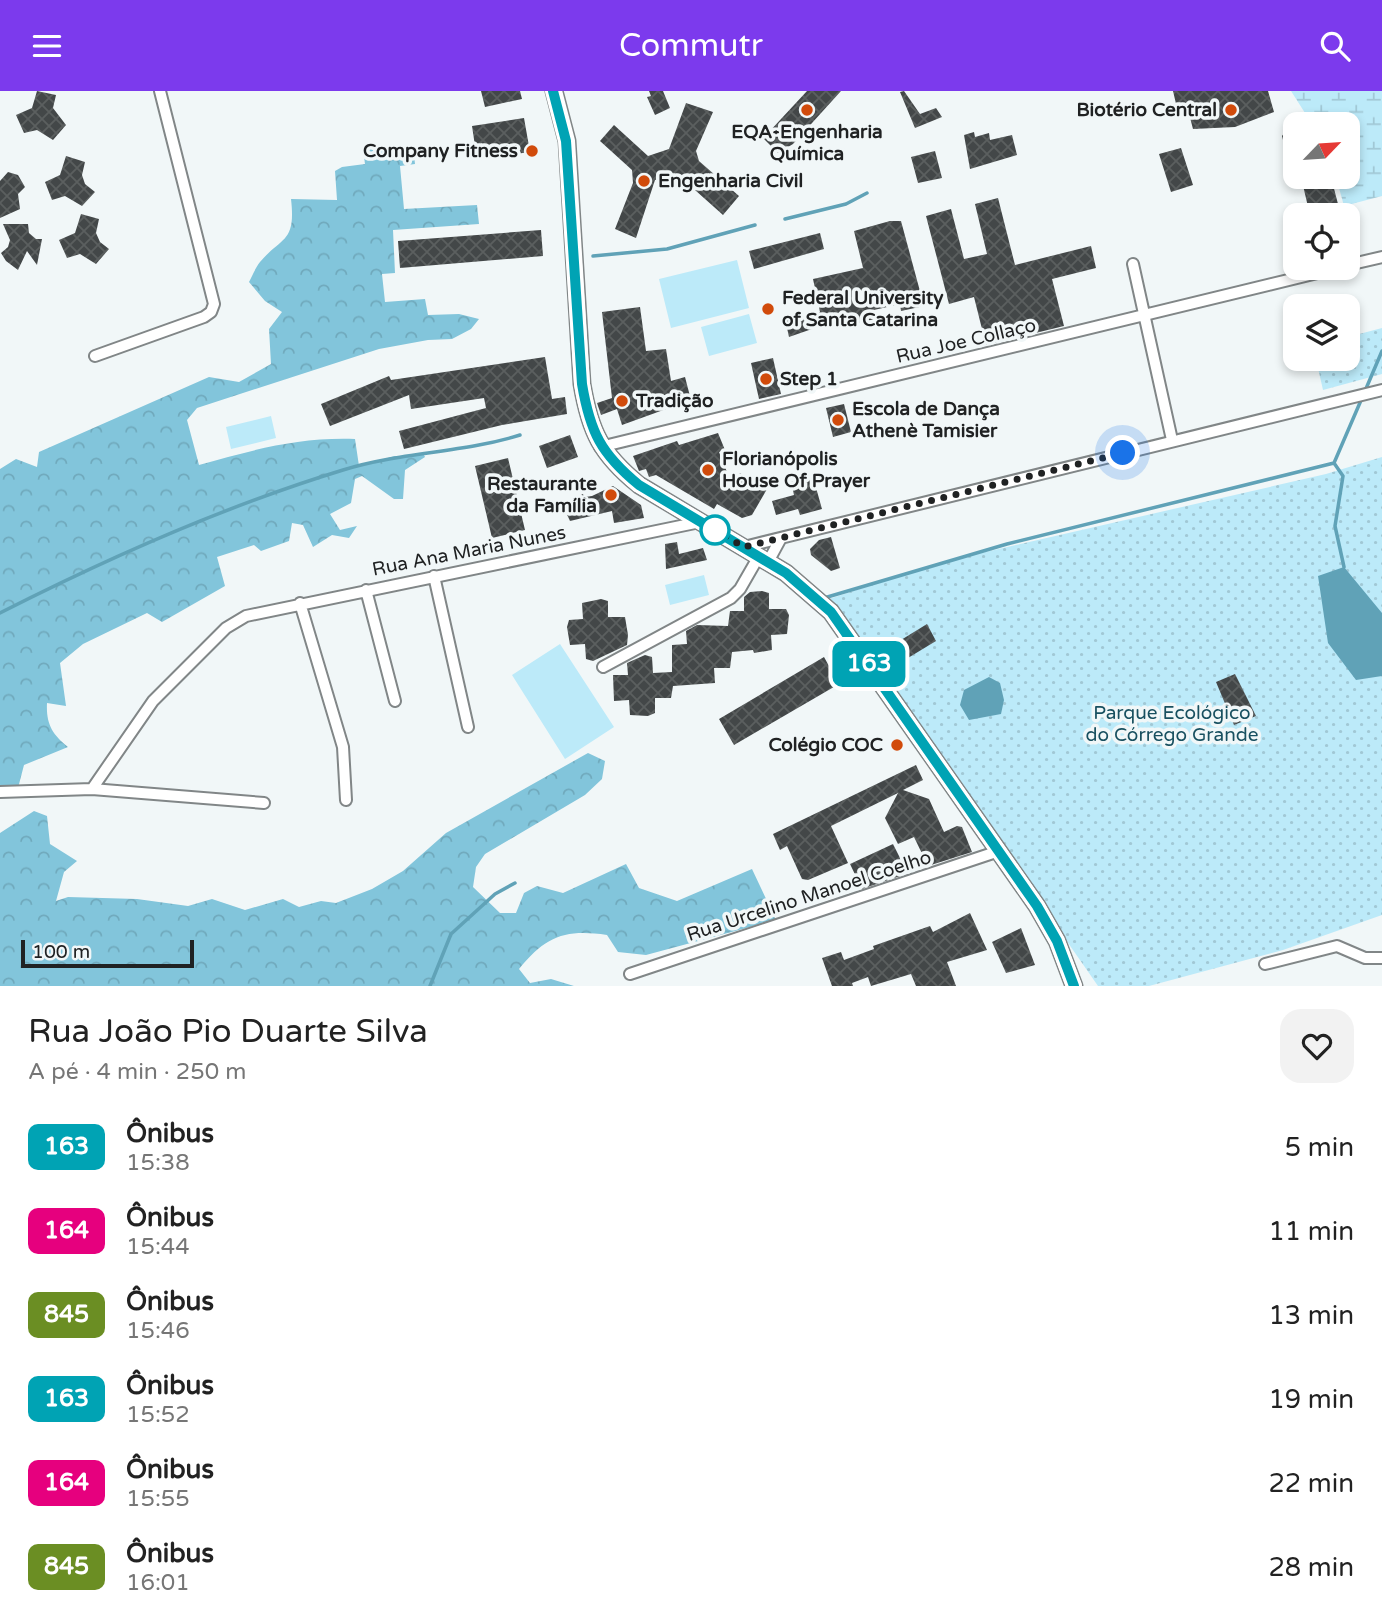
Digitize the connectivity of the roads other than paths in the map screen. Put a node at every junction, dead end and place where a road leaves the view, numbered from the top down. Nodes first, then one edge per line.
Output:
1 (160, 91) edge
2 (554, 91) edge
3 (1382, 257) edge
4 (1360, 262) edge
5 (1133, 264) dead end
6 (1290, 280) edge
7 (1144, 317) junction
8 (95, 356) dead end
9 (1380, 391) edge
10 (1172, 440) junction
11 (600, 447) junction
12 (700, 522) junction
13 (780, 538) junction
14 (744, 547) junction
15 (764, 559) junction
16 (434, 576) junction
17 (366, 590) junction
18 (300, 603) junction
19 (603, 667) dead end
20 (395, 701) dead end
21 (468, 727) dead end
22 (92, 789) junction
23 (0, 792) edge
24 (346, 800) dead end
25 (264, 803) dead end
26 (999, 851) junction
27 (1382, 958) edge
28 (1265, 964) dead end
29 (630, 974) dead end
30 (1074, 986) edge

1 - 8 street
2 - 11 main road
3 - 4 street
5 - 7 street
6 - 7 street, Rua Joe Collaço
7 - 10 street
7 - 11 street, Rua Joe Collaço
9 - 10 street
10 - 13 street
11 - 12 main road
12 - 14 main road
12 - 16 street, Rua Ana Maria Nunes
13 - 14 street
13 - 15 street
14 - 15 main road
15 - 19 street
15 - 26 main road
16 - 17 street, Rua Ana Maria Nunes
16 - 21 street
17 - 18 street, Rua Ana Maria Nunes
17 - 20 street
18 - 22 street, Rua Ana Maria Nunes
18 - 24 street
22 - 23 street
22 - 25 street
26 - 29 street, Rua Urcelino Manoel Coelho
26 - 30 main road
27 - 28 street

